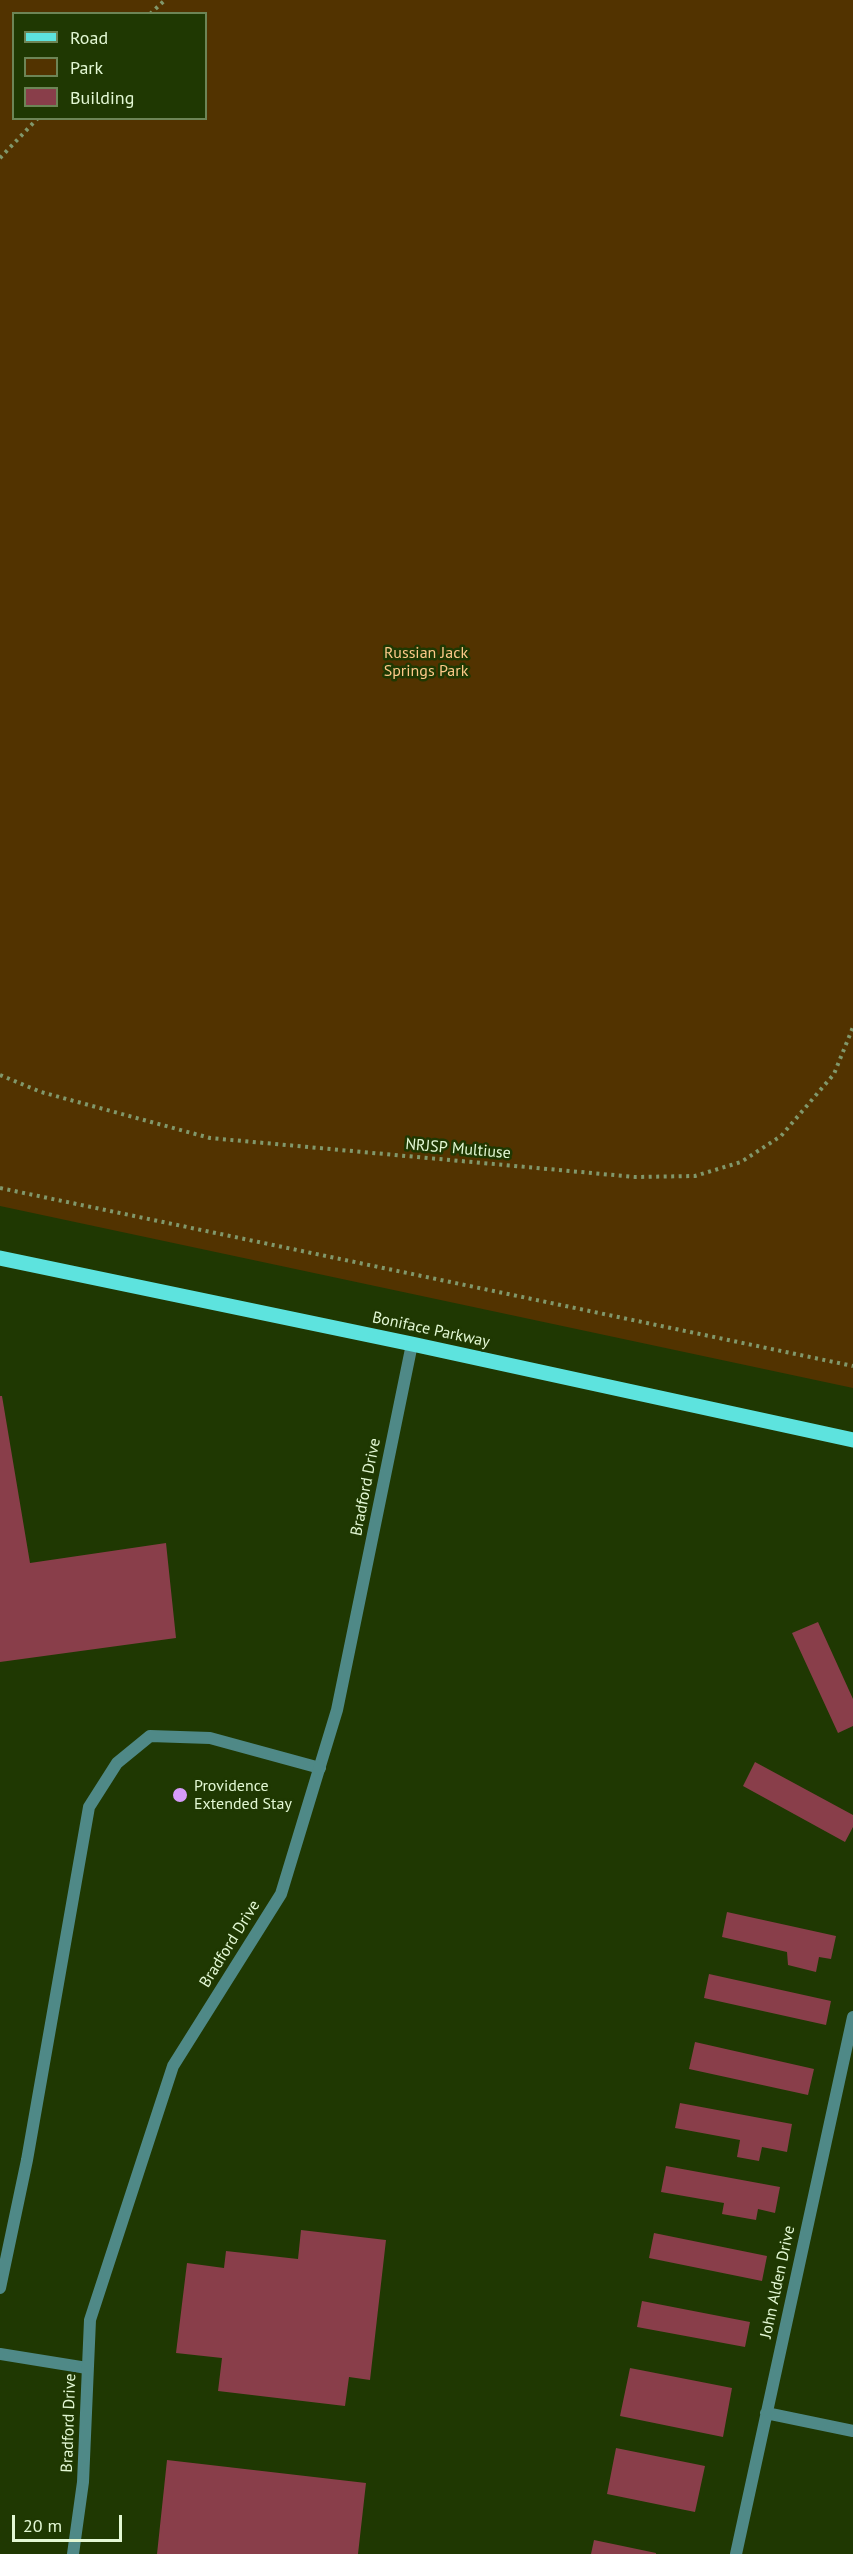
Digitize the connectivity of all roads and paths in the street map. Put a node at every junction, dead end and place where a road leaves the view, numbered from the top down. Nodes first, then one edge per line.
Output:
1 (165, 0) edge
2 (152, 12) edge
3 (36, 120) edge
4 (0, 158) edge
5 (853, 1027) edge
6 (0, 1075) edge
7 (0, 1188) edge
8 (0, 1258) edge
9 (412, 1344) junction
10 (853, 1366) edge
11 (853, 1440) edge
12 (320, 1768) junction
13 (853, 2017) edge
14 (849, 2060) edge
15 (0, 2288) edge
16 (0, 2354) edge
17 (87, 2368) junction
18 (766, 2413) junction
19 (853, 2431) edge
20 (73, 2554) edge
21 (736, 2554) edge

1 - 2 path
3 - 4 path
5 - 6 path, NRJSP Multiuse
7 - 10 path
8 - 9 main road, Boniface Parkway
9 - 11 main road, Boniface Parkway
9 - 12 street, Bradford Drive
12 - 15 street
12 - 17 street, Bradford Drive
13 - 14 street, John Alden Drive
14 - 18 street, John Alden Drive
16 - 17 street
17 - 20 street, Bradford Drive
18 - 19 street
18 - 21 street, John Alden Drive

